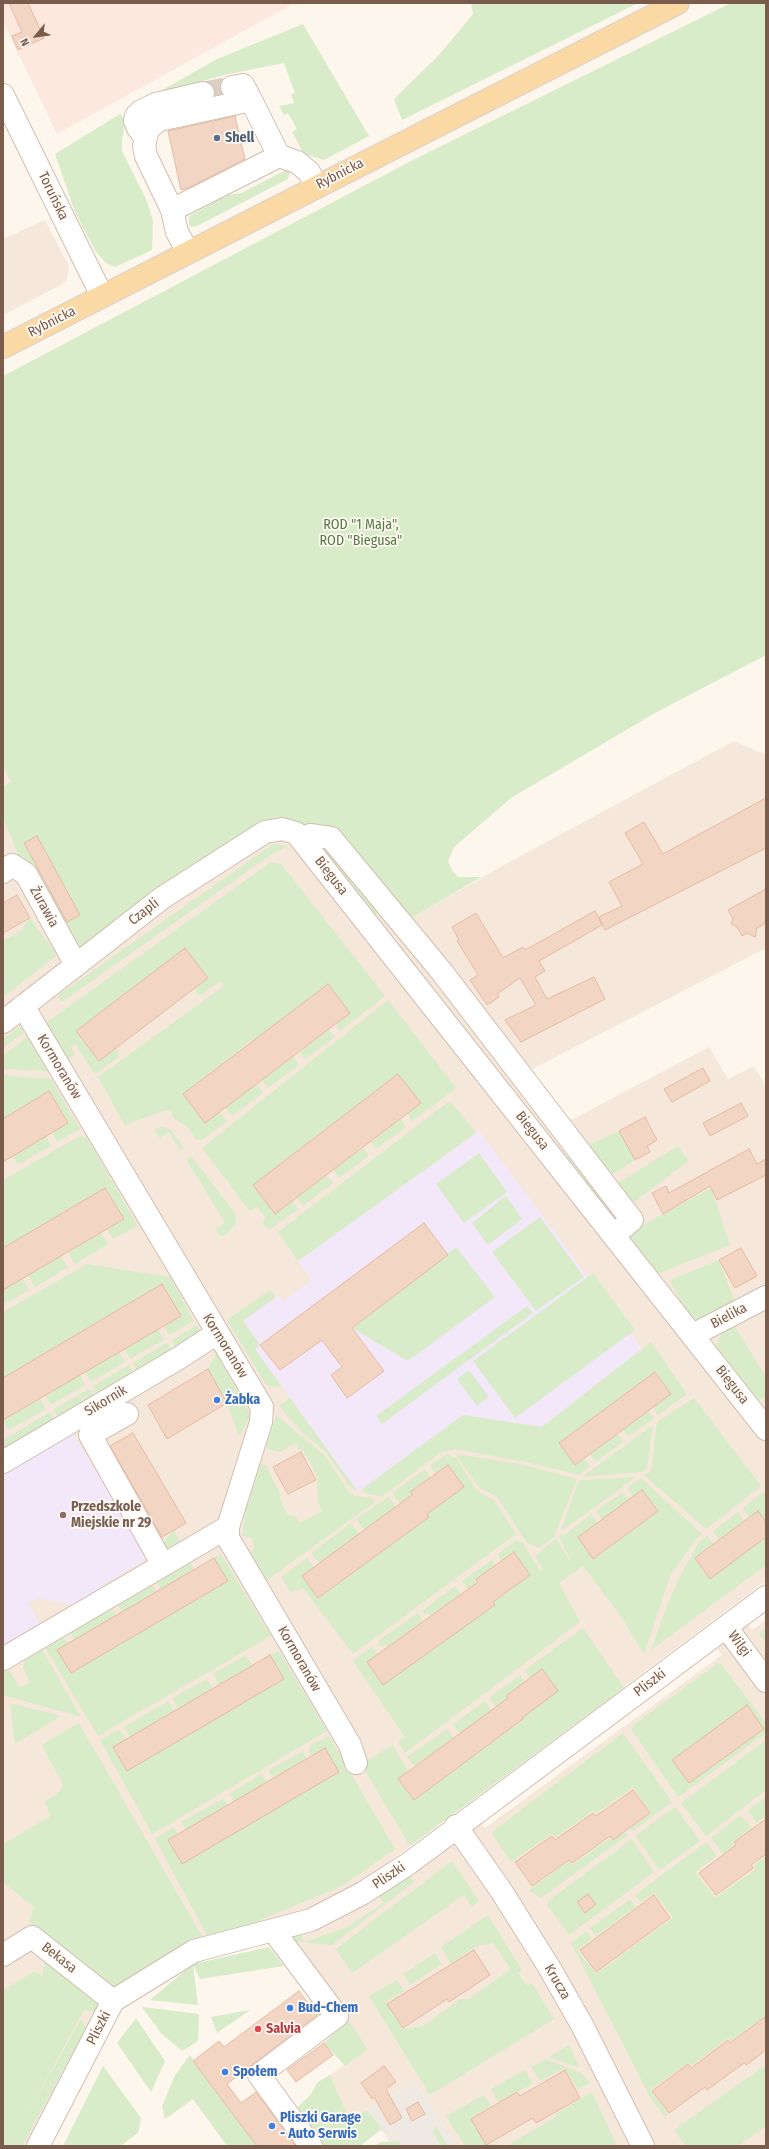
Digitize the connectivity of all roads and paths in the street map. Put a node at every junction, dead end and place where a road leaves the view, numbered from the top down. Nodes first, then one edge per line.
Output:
1 (678, 3) edge
2 (232, 87) tunnel mouth
3 (203, 93) tunnel mouth
4 (3, 96) edge
5 (250, 100) junction
6 (145, 137) junction
7 (279, 156) junction
8 (316, 186) junction
9 (172, 210) junction
10 (188, 252) junction
11 (102, 296) junction
12 (3, 347) edge
13 (299, 837) joint
14 (3, 872) edge
15 (76, 965) junction
16 (23, 1006) junction
17 (3, 1022) edge
18 (766, 1297) edge
19 (693, 1335) junction
20 (208, 1338) dead end
21 (127, 1414) dead end
22 (766, 1429) edge
23 (3, 1462) edge
24 (228, 1527) junction
25 (163, 1565) junction
26 (766, 1596) edge
27 (726, 1627) junction
28 (3, 1659) edge
29 (766, 1681) edge
30 (356, 1763) dead end
31 (456, 1826) junction
32 (273, 1930) junction
33 (3, 1955) edge
34 (113, 2001) junction
35 (38, 2146) edge
36 (311, 2146) edge
37 (643, 2146) edge

1 - 8 main road, Rybnicka
2 - 5 street
3 - 6 street
4 - 11 street, Toruńska
5 - 6 street
5 - 7 street
6 - 9 street
7 - 8 street
7 - 9 street
8 - 10 main road, Rybnicka
9 - 10 street
10 - 11 main road, Rybnicka
11 - 12 main road, Rybnicka
13 - 15 street, Czapli
13 - 19 street, Biegusa
14 - 15 street, Żurawia
15 - 16 street, Czapli
16 - 17 street, Czapli
16 - 24 street, Kormoranów
18 - 19 street, Bielika
19 - 22 street, Biegusa
20 - 23 street, Sikornik
21 - 25 street
24 - 25 street
24 - 30 street, Kormoranów
25 - 28 street
26 - 27 street, Pliszki
27 - 29 street, Wilgi
27 - 31 street, Pliszki
31 - 32 street, Pliszki
31 - 37 street, Krucza
32 - 34 street, Pliszki
32 - 36 street
33 - 34 street, Bekasa
34 - 35 street, Pliszki

